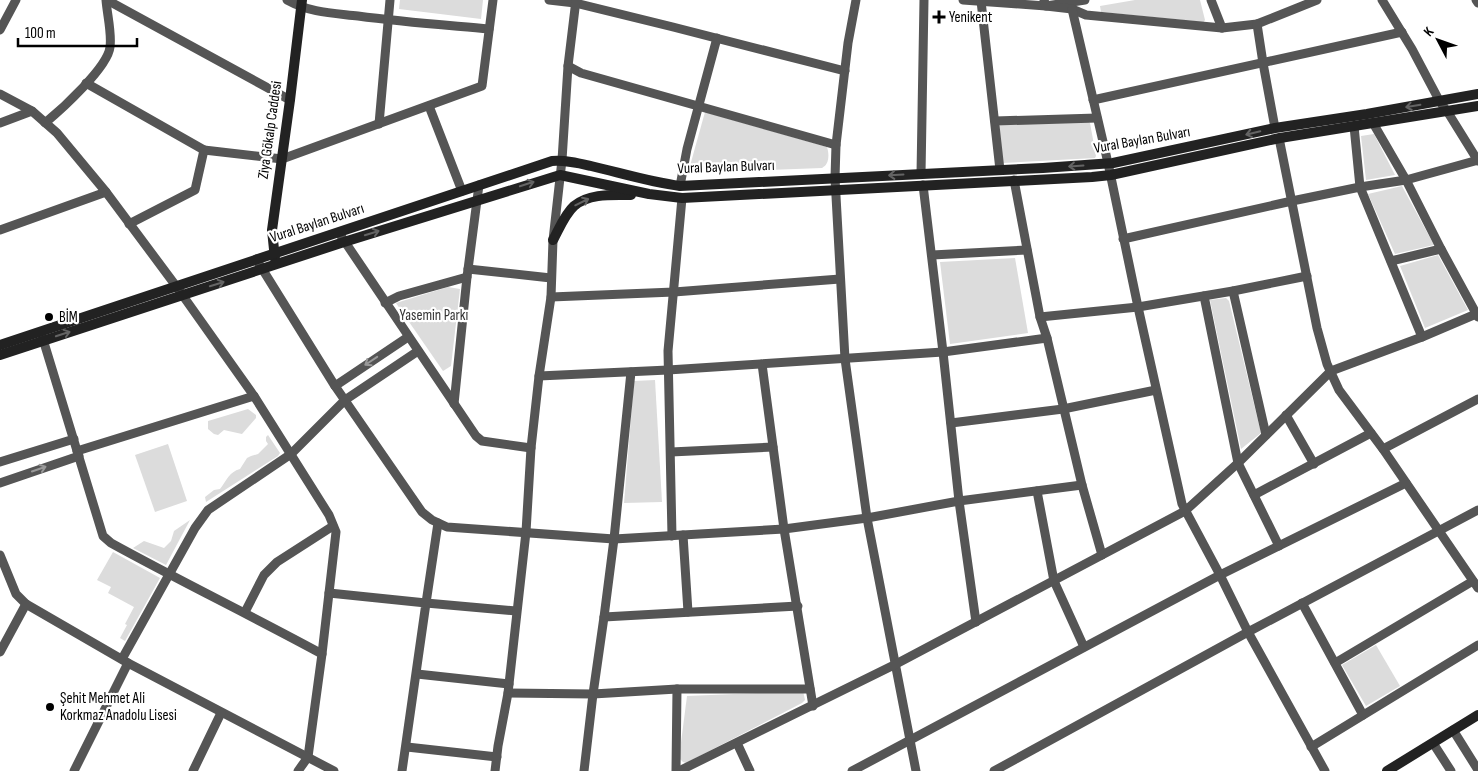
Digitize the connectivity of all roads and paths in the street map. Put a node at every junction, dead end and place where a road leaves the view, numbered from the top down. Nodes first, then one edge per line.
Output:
1 (16, 0) edge
2 (106, 0) edge
3 (288, 0) edge
4 (390, 0) edge
5 (493, 0) edge
6 (549, 0) edge
7 (856, 0) edge
8 (924, 0) edge
9 (963, 0) edge
10 (1085, 0) edge
11 (1211, 0) edge
12 (1318, 0) edge
13 (1382, 0) edge
14 (981, 1) junction
15 (576, 2) edge
16 (1045, 3) edge
17 (301, 4) edge
18 (1072, 9) junction
19 (388, 20) junction
20 (1258, 24) junction
21 (1222, 28) junction
22 (489, 29) junction
23 (0, 30) edge
24 (1402, 32) junction
25 (718, 38) junction
26 (1263, 63) junction
27 (568, 66) junction
28 (845, 71) junction
29 (86, 83) junction
30 (0, 94) edge
31 (1478, 94) edge
32 (290, 100) junction
33 (1093, 100) junction
34 (1440, 102) junction
35 (429, 106) junction
36 (699, 106) junction
37 (1478, 106) edge
38 (32, 111) junction
39 (1447, 111) junction
40 (1097, 118) junction
41 (995, 121) junction
42 (0, 123) edge
43 (45, 123) junction
44 (1373, 123) junction
45 (379, 124) junction
46 (1354, 126) junction
47 (1275, 128) junction
48 (1279, 138) junction
49 (836, 145) junction
50 (204, 150) junction
51 (282, 160) junction
52 (562, 160) junction
53 (1478, 161) edge
54 (1108, 163) junction
55 (1000, 170) junction
56 (921, 174) junction
57 (560, 175) junction
58 (1111, 175) junction
59 (835, 178) junction
60 (1014, 180) junction
61 (1406, 180) junction
62 (479, 185) junction
63 (923, 185) junction
64 (680, 186) junction
65 (1360, 187) junction
66 (836, 189) junction
67 (462, 191) junction
68 (106, 192) junction
69 (649, 194) junction
70 (682, 198) junction
71 (477, 200) junction
72 (1292, 201) junction
73 (129, 224) junction
74 (0, 230) edge
75 (338, 232) junction
76 (1123, 239) junction
77 (553, 240) junction
78 (344, 242) junction
79 (1440, 249) junction
80 (1027, 250) junction
81 (274, 253) junction
82 (932, 255) junction
83 (256, 260) junction
84 (1391, 261) junction
85 (277, 265) junction
86 (262, 270) junction
87 (467, 273) junction
88 (1307, 276) junction
89 (551, 278) junction
90 (840, 279) junction
91 (179, 290) junction
92 (1233, 291) junction
93 (674, 292) junction
94 (1204, 296) junction
95 (551, 297) junction
96 (385, 303) junction
97 (1138, 307) junction
98 (1477, 315) edge
99 (1040, 316) junction
100 (42, 336) junction
101 (408, 336) junction
102 (1047, 338) junction
103 (1422, 338) junction
104 (0, 344) edge
105 (418, 351) junction
106 (943, 352) junction
107 (0, 355) edge
108 (845, 359) junction
109 (762, 364) junction
110 (668, 370) junction
111 (1331, 371) junction
112 (631, 372) junction
113 (539, 376) junction
114 (335, 386) junction
115 (1156, 390) junction
116 (254, 396) junction
117 (1478, 399) edge
118 (344, 400) junction
119 (454, 404) junction
120 (1063, 410) junction
121 (1286, 415) junction
122 (951, 423) junction
123 (1371, 433) junction
124 (1266, 435) junction
125 (74, 439) junction
126 (773, 447) junction
127 (531, 448) junction
128 (1383, 449) junction
129 (671, 452) junction
130 (78, 453) junction
131 (291, 454) junction
132 (0, 462) edge
133 (1238, 463) junction
134 (1314, 464) junction
135 (1406, 482) junction
136 (0, 483) edge
137 (1082, 485) junction
138 (1037, 491) junction
139 (1254, 495) junction
140 (959, 501) junction
141 (1478, 510) edge
142 (1185, 511) junction
143 (867, 518) junction
144 (438, 523) junction
145 (333, 526) junction
146 (784, 529) junction
147 (1439, 530) junction
148 (526, 532) junction
149 (683, 535) junction
150 (672, 536) junction
151 (614, 539) junction
152 (1279, 546) junction
153 (0, 555) edge
154 (1102, 555) junction
155 (168, 574) junction
156 (1220, 575) junction
157 (1054, 581) junction
158 (1476, 584) edge
159 (329, 593) junction
160 (426, 603) junction
161 (1302, 603) junction
162 (26, 604) junction
163 (798, 606) junction
164 (516, 611) junction
165 (245, 612) junction
166 (688, 612) junction
167 (604, 617) junction
168 (976, 622) junction
169 (1248, 632) junction
170 (1478, 645) edge
171 (1084, 647) junction
172 (0, 652) edge
173 (322, 654) junction
174 (125, 661) junction
175 (1335, 663) junction
176 (896, 664) junction
177 (417, 674) junction
178 (509, 689) junction
179 (677, 689) junction
180 (810, 689) junction
181 (593, 694) junction
182 (812, 706) junction
183 (221, 712) junction
184 (1363, 715) junction
185 (1478, 715) edge
186 (1453, 730) junction
187 (911, 739) junction
188 (737, 743) junction
189 (1433, 743) junction
190 (407, 746) junction
191 (1311, 747) junction
192 (497, 756) junction
193 (308, 757) junction
194 (1478, 770) edge
195 (74, 771) edge
196 (193, 771) edge
197 (298, 771) edge
198 (334, 771) edge
199 (402, 771) edge
200 (495, 771) edge
201 (584, 771) edge
202 (677, 771) edge
203 (750, 771) edge
204 (852, 771) edge
205 (916, 771) edge
206 (994, 771) edge
207 (1324, 771) edge
208 (1387, 771) edge
209 (1451, 771) edge

1 - 23 street
2 - 29 street
2 - 32 street
3 - 17 street
4 - 19 street
5 - 22 street
6 - 15 street
7 - 28 street
8 - 56 street
9 - 14 street
10 - 16 street
11 - 21 street
12 - 20 street
13 - 24 street
14 - 16 street
14 - 41 street
15 - 25 street
15 - 27 street
16 - 18 street
17 - 19 street
17 - 32 main road, Ziya Gökalp Caddesi
18 - 21 street
18 - 33 street
19 - 22 street
19 - 45 street
20 - 21 street
20 - 26 street
22 - 35 street
24 - 26 street
24 - 34 street
25 - 28 street
25 - 36 street
26 - 33 street
26 - 47 street
27 - 36 street
27 - 52 street
28 - 49 street
29 - 43 street
29 - 50 street
30 - 38 street
31 - 34 main road, Vural Baylan Bulvarı
32 - 51 main road, Ziya Gökalp Caddesi
33 - 40 street
34 - 39 street
34 -> 47 main road, Vural Baylan Bulvarı
35 - 45 street
35 - 67 street
36 - 49 street
36 - 64 street
37 - 39 main road, Vural Baylan Bulvarı
38 - 42 street
38 - 43 street
39 - 44 main road, Vural Baylan Bulvarı
39 - 53 street
40 - 41 street
40 - 54 street
41 - 55 street
43 - 68 street
44 - 46 main road, Vural Baylan Bulvarı
44 - 61 street
45 - 51 street
46 - 48 main road, Vural Baylan Bulvarı
46 - 65 street
47 -> 54 main road, Vural Baylan Bulvarı
48 - 58 main road, Vural Baylan Bulvarı
48 - 72 street
49 - 59 street
50 - 51 street
50 - 73 street
51 - 81 main road, Ziya Gökalp Caddesi
52 - 57 street
52 - 62 main road, Vural Baylan Bulvarı
52 - 64 main road, Vural Baylan Bulvarı
53 - 61 street
54 -> 55 main road, Vural Baylan Bulvarı
54 - 58 street
55 - 56 main road, Vural Baylan Bulvarı
56 -> 59 main road, Vural Baylan Bulvarı
57 - 69 main road, Vural Baylan Bulvarı
71 -> 57 main road, Vural Baylan Bulvarı
57 - 77 street
58 - 60 main road, Vural Baylan Bulvarı
58 - 76 street
59 - 64 main road, Vural Baylan Bulvarı
59 - 66 street
60 - 63 main road, Vural Baylan Bulvarı
60 - 80 street
61 - 65 street
61 - 79 street
62 - 67 main road, Vural Baylan Bulvarı
62 - 71 street
63 - 66 main road, Vural Baylan Bulvarı
63 - 82 street
65 - 72 street
65 - 84 street
66 - 70 main road, Vural Baylan Bulvarı
66 - 90 street
67 - 75 main road, Vural Baylan Bulvarı
68 - 73 street
68 - 74 street
69 - 70 main road, Vural Baylan Bulvarı
77 -> 69 main road
70 - 93 street
78 -> 71 main road, Vural Baylan Bulvarı
71 - 87 street
72 - 76 street
72 - 88 street
73 - 91 street
75 - 78 street
75 - 81 main road, Vural Baylan Bulvarı
76 - 97 street
77 - 89 street
78 - 85 main road, Vural Baylan Bulvarı
78 - 96 street
79 - 84 street
79 - 98 street
80 - 82 street
80 - 99 street
81 - 83 main road, Vural Baylan Bulvarı
81 - 85 main road, Ziya Gökalp Caddesi
82 - 106 street
83 - 86 street
83 - 91 main road, Vural Baylan Bulvarı
84 - 103 street
85 - 86 main road, Vural Baylan Bulvarı
91 -> 86 main road, Vural Baylan Bulvarı
86 - 114 street
87 - 89 street
87 - 96 street
87 - 119 street
88 - 92 street
88 - 111 street
89 - 95 street
90 - 93 street
90 - 108 street
91 - 100 main road, Vural Baylan Bulvarı
91 - 116 street
92 - 94 street
92 - 124 street
93 - 95 street
93 - 110 street
94 - 97 street
94 - 133 street
95 - 113 street
96 - 101 street
97 - 99 street
97 - 115 street
98 - 103 street
99 - 102 street
100 - 104 main road, Vural Baylan Bulvarı
100 - 107 main road, Vural Baylan Bulvarı
100 - 125 street
101 - 105 street
101 -> 114 street
102 - 106 street
102 - 120 street
103 - 111 street
105 - 118 street
105 - 119 street
106 - 108 street
106 - 122 street
108 - 109 street
108 - 143 street
109 - 110 street
109 - 126 street
110 - 112 street
110 - 129 street
111 - 121 street
111 - 123 street
112 - 113 street
112 - 151 street
113 - 127 street
114 - 118 street
115 - 120 street
115 - 142 street
116 - 130 street
116 - 131 street
117 - 128 street
118 - 131 street
118 - 144 street
119 - 127 street
120 - 122 street
120 - 137 street
121 - 124 street
121 - 134 street
122 - 140 street
123 - 128 street
123 - 134 street
124 - 133 street
125 - 130 street
125 - 132 street
126 - 129 street
126 - 146 street
127 - 148 street
128 - 135 street
129 - 150 street
136 -> 130 street
130 - 155 street
131 - 145 street
131 - 155 street
133 - 139 street
133 - 142 street
134 - 139 street
135 - 147 street
135 - 152 street
137 - 138 street
137 - 154 street
138 - 140 street
138 - 157 street
139 - 152 street
140 - 143 street
140 - 168 street
141 - 147 street
142 - 154 street
142 - 156 street
143 - 146 street
143 - 176 street
144 - 148 street
144 - 160 street
145 - 159 street
145 - 165 street
146 - 149 street
146 - 163 street
147 - 158 street
147 - 161 street
148 - 151 street
148 - 164 street
149 - 150 street
149 - 166 street
150 - 151 street
151 - 167 street
152 - 156 street
153 - 162 street
154 - 157 street
155 - 165 street
155 - 174 street
156 - 169 street
156 - 171 street
157 - 168 street
157 - 171 street
158 - 175 street
159 - 160 street
159 - 173 street
160 - 164 street
160 - 177 street
161 - 169 street
161 - 175 street
162 - 172 street
162 - 174 street
163 - 166 street
163 - 180 street
164 - 178 street
165 - 173 street
166 - 167 street
167 - 181 street
168 - 176 street
169 - 191 street
169 - 206 street
170 - 184 street
171 - 187 street
173 - 193 street
174 - 183 street
174 - 195 street
175 - 184 street
176 - 182 street
176 - 187 street
177 - 178 street
177 - 190 street
178 - 181 street
178 - 192 street
179 - 180 street
179 - 181 street
179 - 202 street
180 - 182 street
181 - 201 street
182 - 188 street
183 - 193 street
183 - 196 street
184 - 191 street
185 - 186 main road
186 - 189 main road
186 - 194 street
187 - 204 street
187 - 205 street
188 - 202 street
188 - 203 street
189 - 208 main road
189 - 209 street
190 - 192 street
190 - 199 street
191 - 207 street
192 - 200 street
193 - 197 street
193 - 198 street

